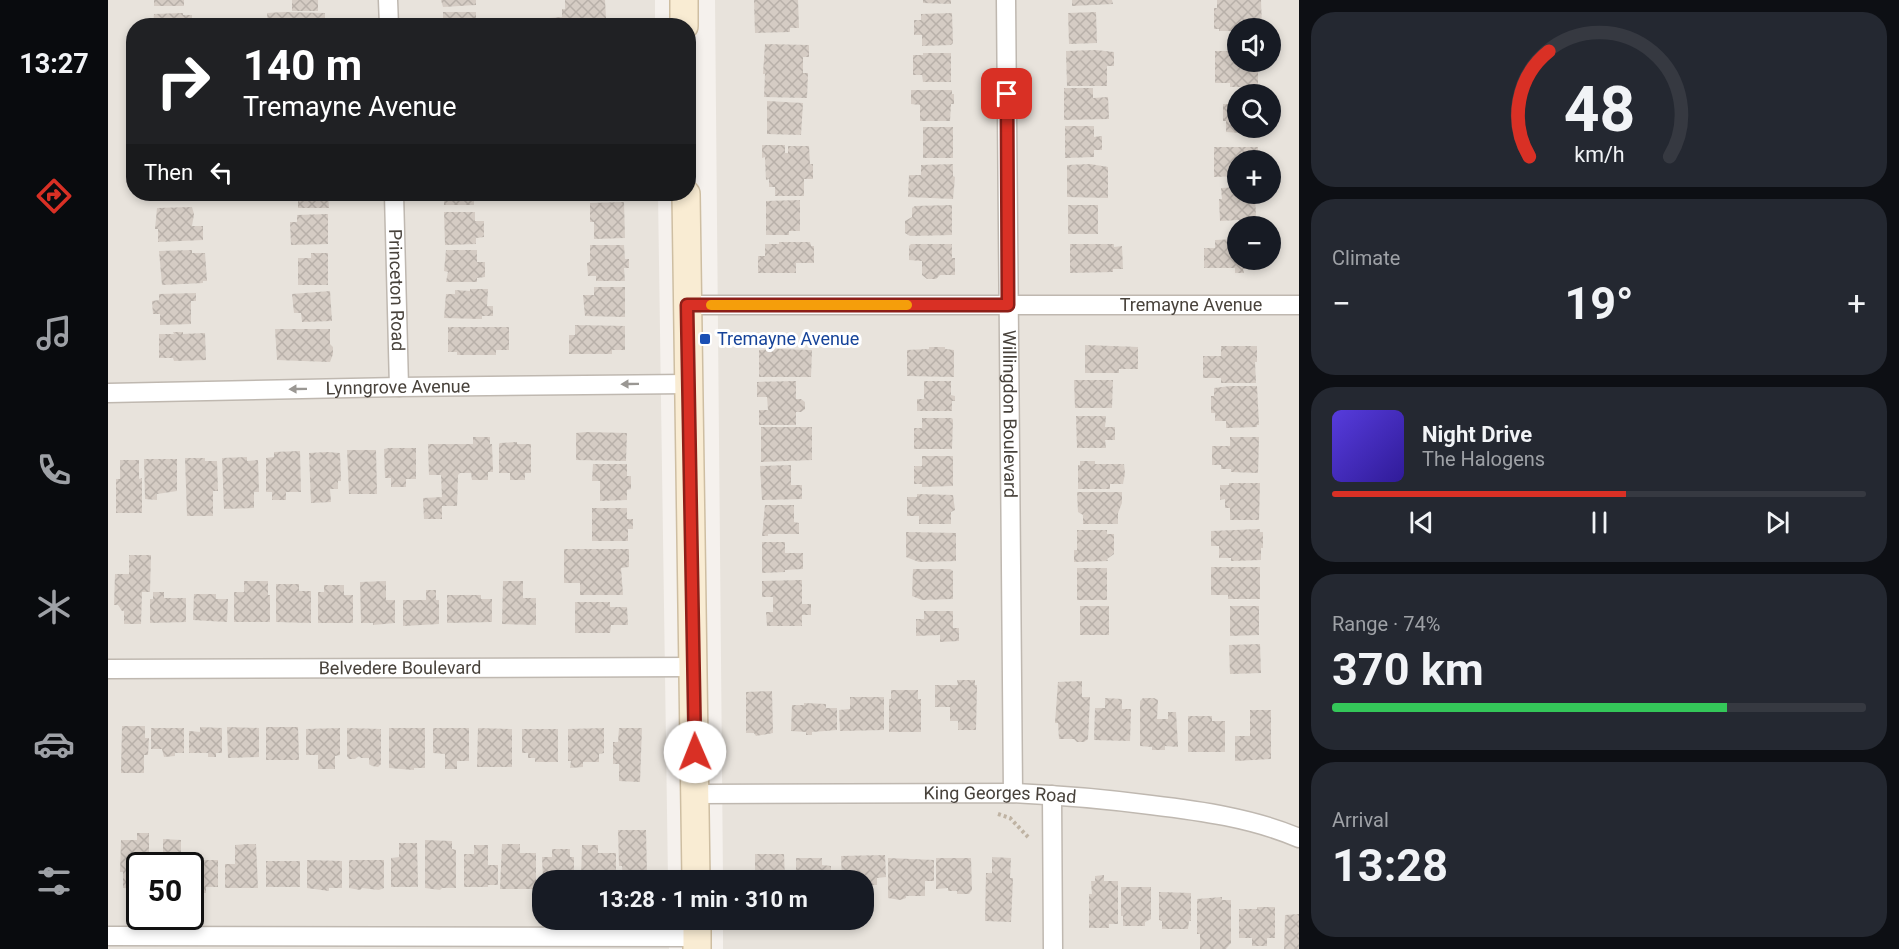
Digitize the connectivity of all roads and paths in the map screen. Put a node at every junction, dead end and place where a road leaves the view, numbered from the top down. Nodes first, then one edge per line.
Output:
1 (388, 0) edge
2 (684, 0) edge
3 (1006, 0) edge
4 (389, 18) edge
5 (684, 18) edge
6 (394, 201) edge
7 (686, 201) edge
8 (687, 305) junction
9 (1008, 305) junction
10 (1299, 305) edge
11 (688, 384) junction
12 (399, 387) junction
13 (108, 393) edge
14 (693, 667) junction
15 (108, 669) edge
16 (1013, 793) junction
17 (696, 794) junction
18 (1052, 795) junction
19 (998, 814) dead end
20 (1298, 834) edge
21 (1028, 837) dead end
22 (696, 870) edge
23 (697, 935) edge
24 (108, 936) edge
25 (1053, 949) edge

1 - 4 street
2 - 5 main road
3 - 9 street, Willingdon Boulevard
6 - 12 street, Princeton Road
7 - 8 main road
8 - 9 street, Tremayne Avenue
8 - 11 main road
9 - 10 street, Tremayne Avenue
9 - 16 street, Willingdon Boulevard
11 -> 12 street, Lynngrove Avenue
11 - 14 main road
12 -> 13 street, Lynngrove Avenue
14 - 15 street, Belvedere Boulevard
14 - 17 main road
16 - 17 street, King Georges Road
16 - 18 street, King Georges Road
17 - 22 main road
18 - 20 street, King Georges Road
18 - 25 street
19 - 21 path
23 - 24 street

